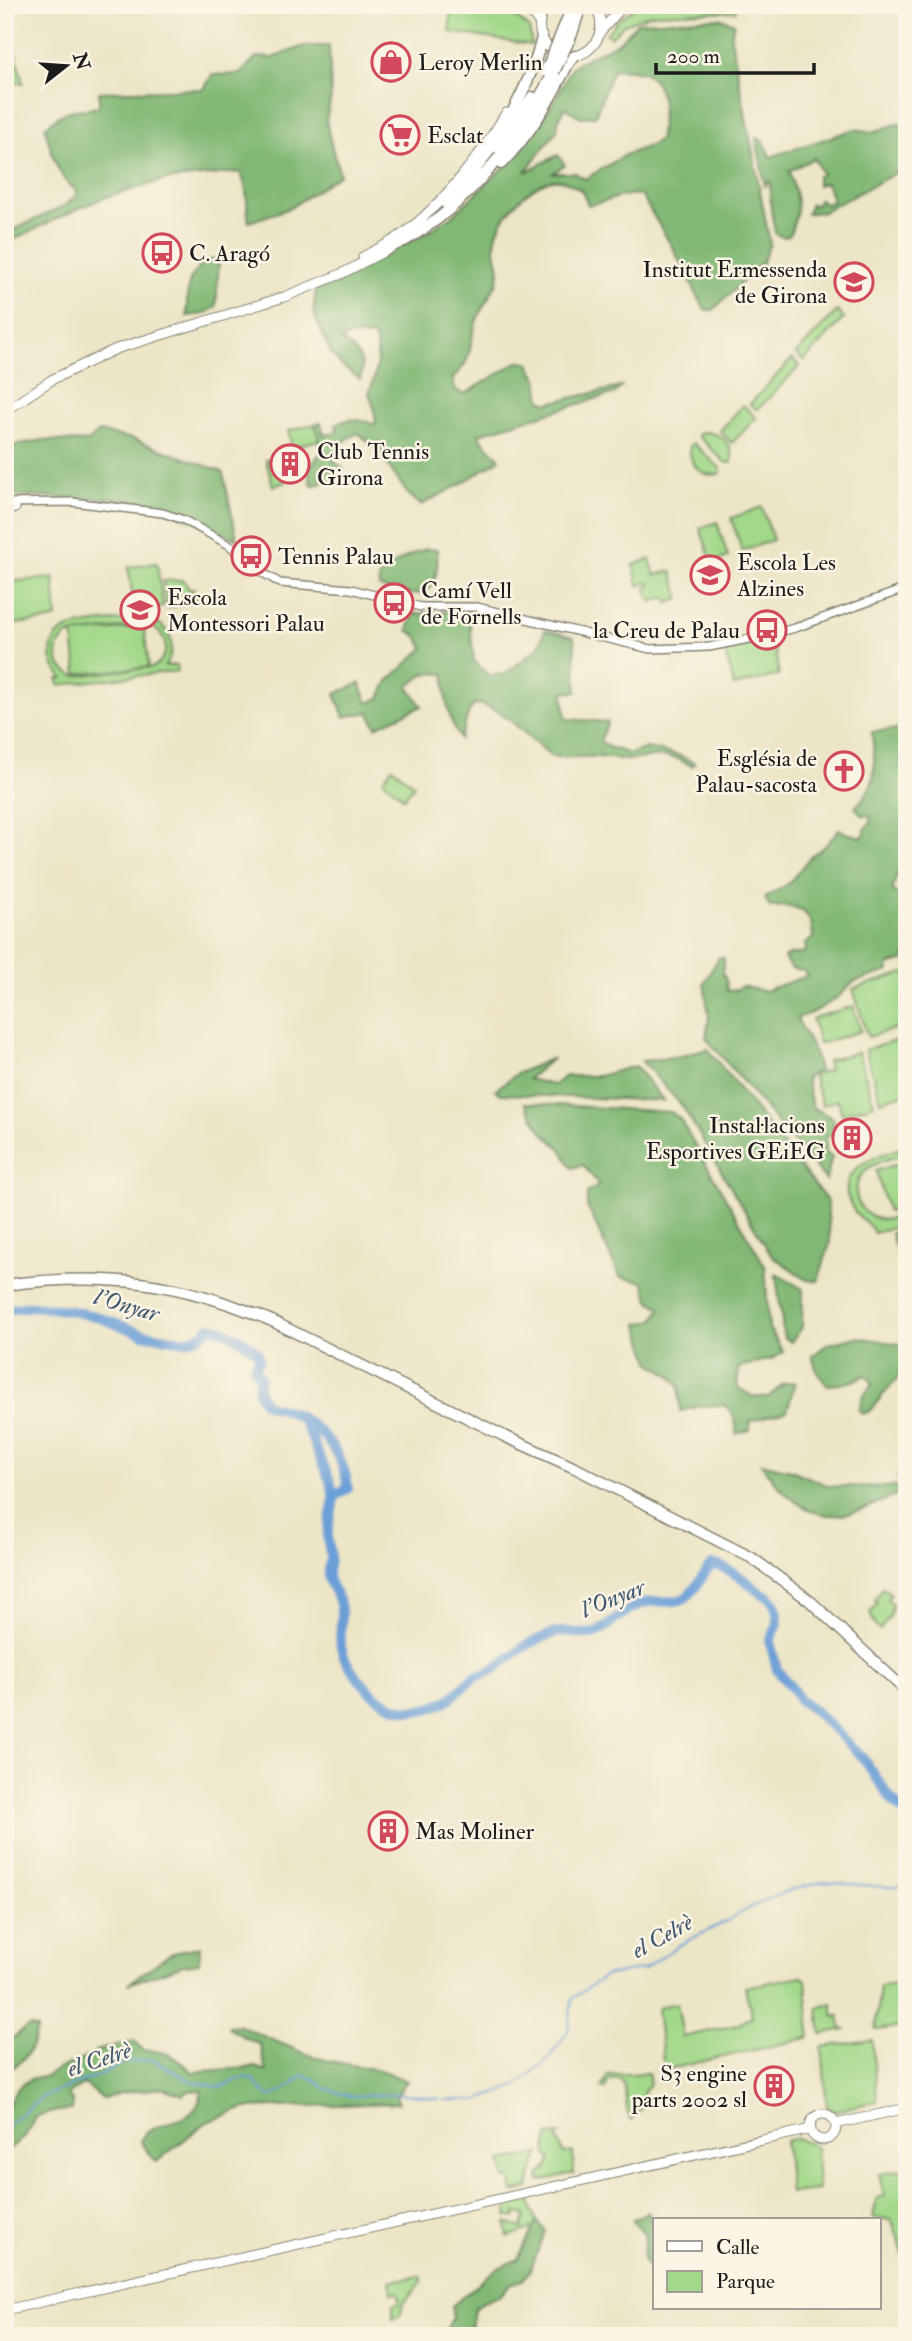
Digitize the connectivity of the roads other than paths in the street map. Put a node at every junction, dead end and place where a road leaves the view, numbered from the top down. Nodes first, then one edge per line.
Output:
1 (525, 5) edge
2 (546, 5) edge
3 (573, 5) edge
4 (581, 5) edge
5 (623, 6) edge
6 (597, 9) edge
7 (539, 22) junction
8 (601, 31) junction
9 (542, 37) junction
10 (575, 56) junction
11 (550, 71) junction
12 (520, 94) junction
13 (462, 187) junction
14 (447, 212) junction
15 (404, 241) junction
16 (250, 309) junction
17 (5, 411) edge
18 (8, 506) edge
19 (907, 588) edge
20 (5, 1285) edge
21 (907, 1692) edge
22 (907, 2108) edge
23 (836, 2124) junction
24 (811, 2129) junction
25 (5, 2310) edge

1 - 2 main road
1 - 7 main road
2 - 7 main road
3 - 11 highway, bridge
4 - 11 highway, bridge
5 - 6 main road
5 - 8 main road
6 - 8 main road
7 - 9 main road
8 - 10 main road
9 - 10 main road
9 - 12 highway
10 - 14 highway
11 - 13 highway
11 - 14 highway
12 - 13 highway
12 - 16 main road
13 - 15 highway
14 - 15 highway
15 - 16 main road
16 - 17 main road
18 - 19 street
20 - 21 highway
22 - 23 main road
23 - 24 main road
23 - 24 main road
24 - 25 main road

